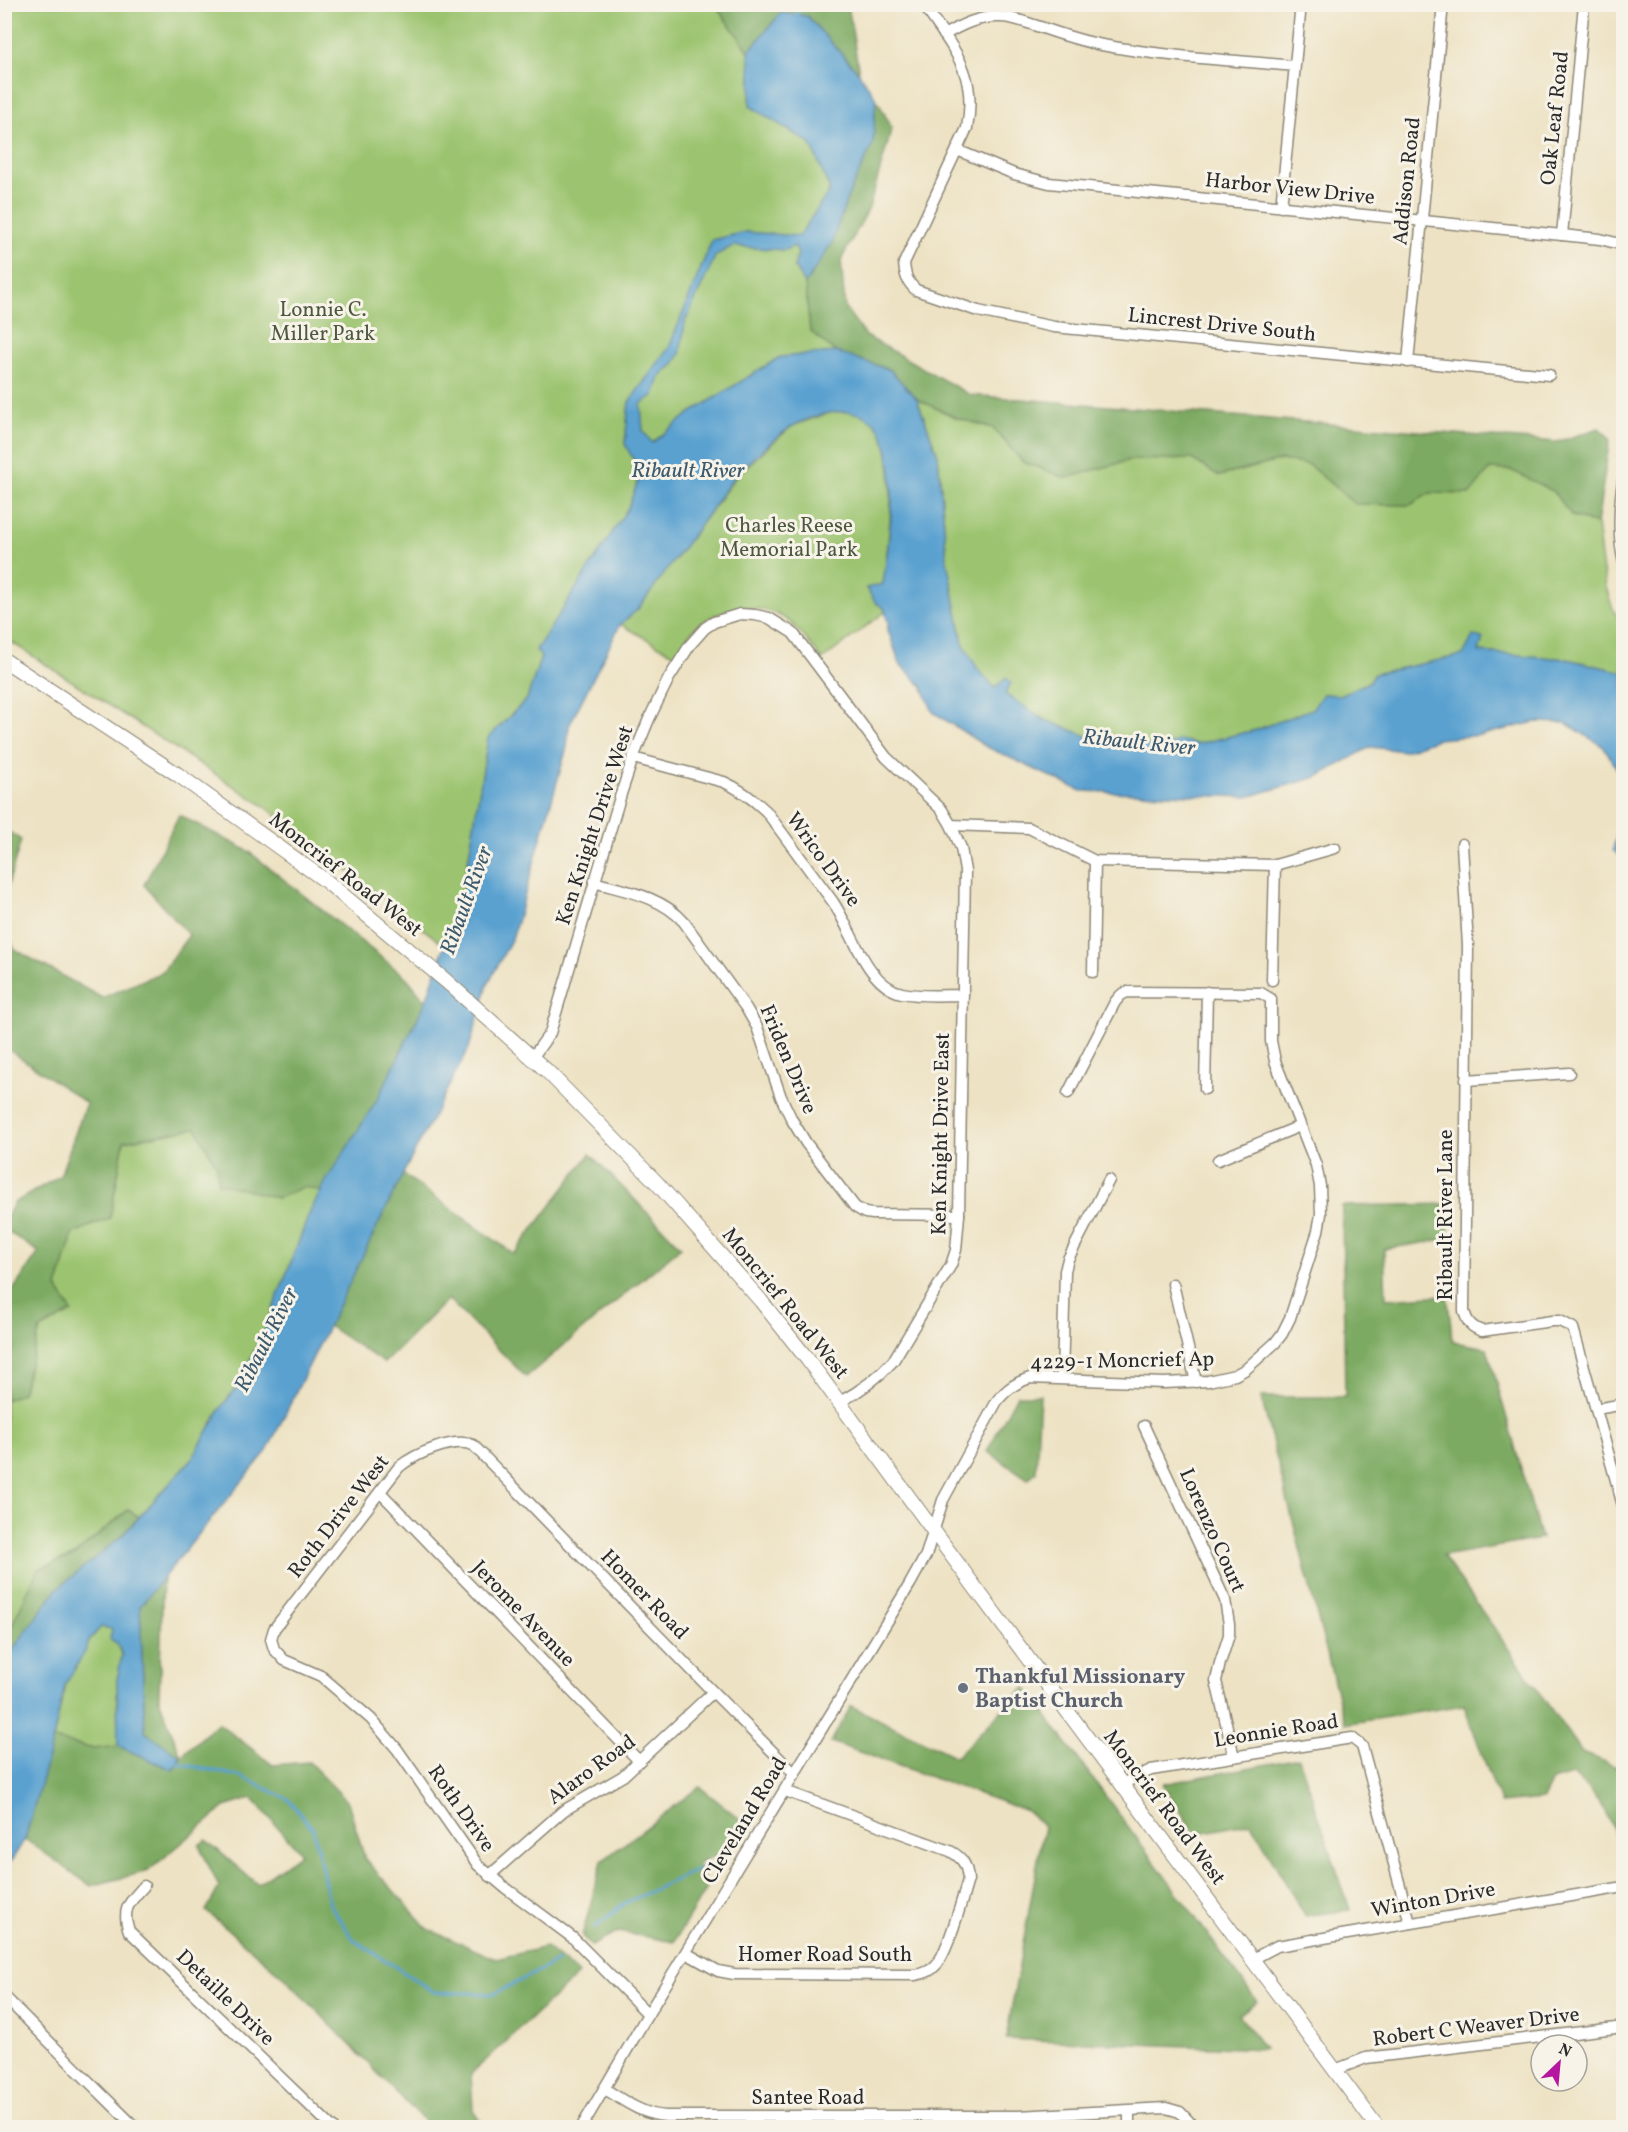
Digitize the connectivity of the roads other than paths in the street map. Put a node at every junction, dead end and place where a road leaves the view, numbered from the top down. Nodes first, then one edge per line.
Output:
1 (923, 4) edge
2 (1301, 4) edge
3 (1443, 4) edge
4 (1584, 4) edge
5 (944, 35) junction
6 (1294, 66) junction
7 (957, 150) junction
8 (1281, 207) junction
9 (1422, 221) junction
10 (1562, 235) junction
11 (1623, 245) edge
12 (1408, 362) junction
13 (1549, 375) dead end
14 (1623, 475) edge
15 (1623, 563) edge
16 (755, 615) joint
17 (4, 660) edge
18 (633, 758) junction
19 (951, 825) junction
20 (1462, 844) dead end
21 (1335, 848) dead end
22 (1095, 861) junction
23 (1275, 865) junction
24 (594, 882) junction
25 (1093, 972) dead end
26 (1272, 980) dead end
27 (1207, 992) junction
28 (963, 995) junction
29 (532, 1058) junction
30 (1569, 1073) dead end
31 (1466, 1080) junction
32 (1205, 1089) dead end
33 (1068, 1093) dead end
34 (1300, 1126) junction
35 (1218, 1160) dead end
36 (1109, 1180) dead end
37 (959, 1215) junction
38 (1173, 1284) dead end
39 (1062, 1378) junction
40 (1196, 1382) junction
41 (840, 1402) junction
42 (1623, 1404) edge
43 (1596, 1409) junction
44 (1144, 1426) dead end
45 (466, 1442) joint
46 (380, 1492) junction
47 (1623, 1509) edge
48 (933, 1531) junction
49 (274, 1649) joint
50 (713, 1692) junction
51 (1234, 1757) junction
52 (639, 1761) junction
53 (795, 1774) junction
54 (1122, 1784) junction
55 (785, 1791) junction
56 (489, 1876) junction
57 (144, 1886) dead end
58 (1623, 1887) edge
59 (1410, 1923) junction
60 (686, 1953) junction
61 (1252, 1959) junction
62 (4, 1996) edge
63 (648, 2014) junction
64 (1623, 2027) edge
65 (1335, 2070) junction
66 (605, 2089) junction
67 (1129, 2111) junction
68 (1018, 2122) edge
69 (1193, 2125) edge
70 (136, 2127) edge
71 (333, 2127) edge
72 (581, 2127) edge
73 (1129, 2127) edge
74 (1378, 2127) edge

1 - 5 street
2 - 6 street
3 - 9 street, Addison Road
4 - 10 street, Oak Leaf Road
5 - 6 street
5 - 7 street
6 - 8 street
7 - 8 street, Harbor View Drive
7 - 12 street, Lincrest Drive South
8 - 9 street, Harbor View Drive
9 - 10 street, Harbor View Drive
9 - 12 street, Addison Road
10 - 11 street, Harbor View Drive
12 - 13 street, Lincrest Drive South
14 - 15 street
16 - 18 street, Ken Knight Drive West
16 - 19 street, Ken Knight Drive East
17 - 29 main road, Moncrief Road West
18 - 24 street, Ken Knight Drive West
18 - 28 street, Wrico Drive
19 - 22 street
19 - 28 street, Ken Knight Drive East
20 - 31 street, Ribault River Lane
21 - 23 street
22 - 23 street
22 - 25 street
23 - 26 street
24 - 29 street, Ken Knight Drive West
24 - 37 street, Friden Drive
27 - 32 street
27 - 33 street
27 - 34 street, 4229-1 Moncrief Ap
28 - 37 street, Ken Knight Drive East
29 - 41 main road, Moncrief Road West
30 - 31 street
31 - 43 street, Ribault River Lane
34 - 35 street
34 - 40 street, 4229-1 Moncrief Ap
36 - 39 street
37 - 41 street, Ken Knight Drive East
38 - 40 street
39 - 40 street, 4229-1 Moncrief Ap
39 - 48 street, 4229-1 Moncrief Ap
41 - 48 main road, Moncrief Road West
42 - 43 street
43 - 47 street, Ribault River Lane
44 - 51 street, Lorenzo Court
45 - 46 street, Roth Drive West
45 - 50 street, Homer Road
46 - 49 street, Roth Drive West
46 - 52 street, Jerome Avenue
48 - 53 street, Cleveland Road
48 - 54 main road, Moncrief Road West
49 - 56 street, Roth Drive
50 - 52 street, Alaro Road
50 - 53 street, Homer Road
51 - 54 street, Leonnie Road
51 - 59 street, Leonnie Road
52 - 56 street, Alaro Road
53 - 55 street, Cleveland Road
54 - 61 main road, Moncrief Road West
55 - 60 street, Cleveland Road
55 - 60 street, Homer Road South
56 - 63 street, Roth Drive
57 - 71 street, Detaille Drive
58 - 59 street, Winton Drive
59 - 61 street, Winton Drive
60 - 63 street, Cleveland Road
61 - 65 main road, Moncrief Road West
62 - 70 street
63 - 66 street, Cleveland Road
64 - 65 street, Robert C Weaver Drive
65 - 74 main road, Moncrief Road West
66 - 68 street, Santee Road
66 - 72 street, Cleveland Road
67 - 68 street, Santee Road
67 - 69 street
67 - 73 street

